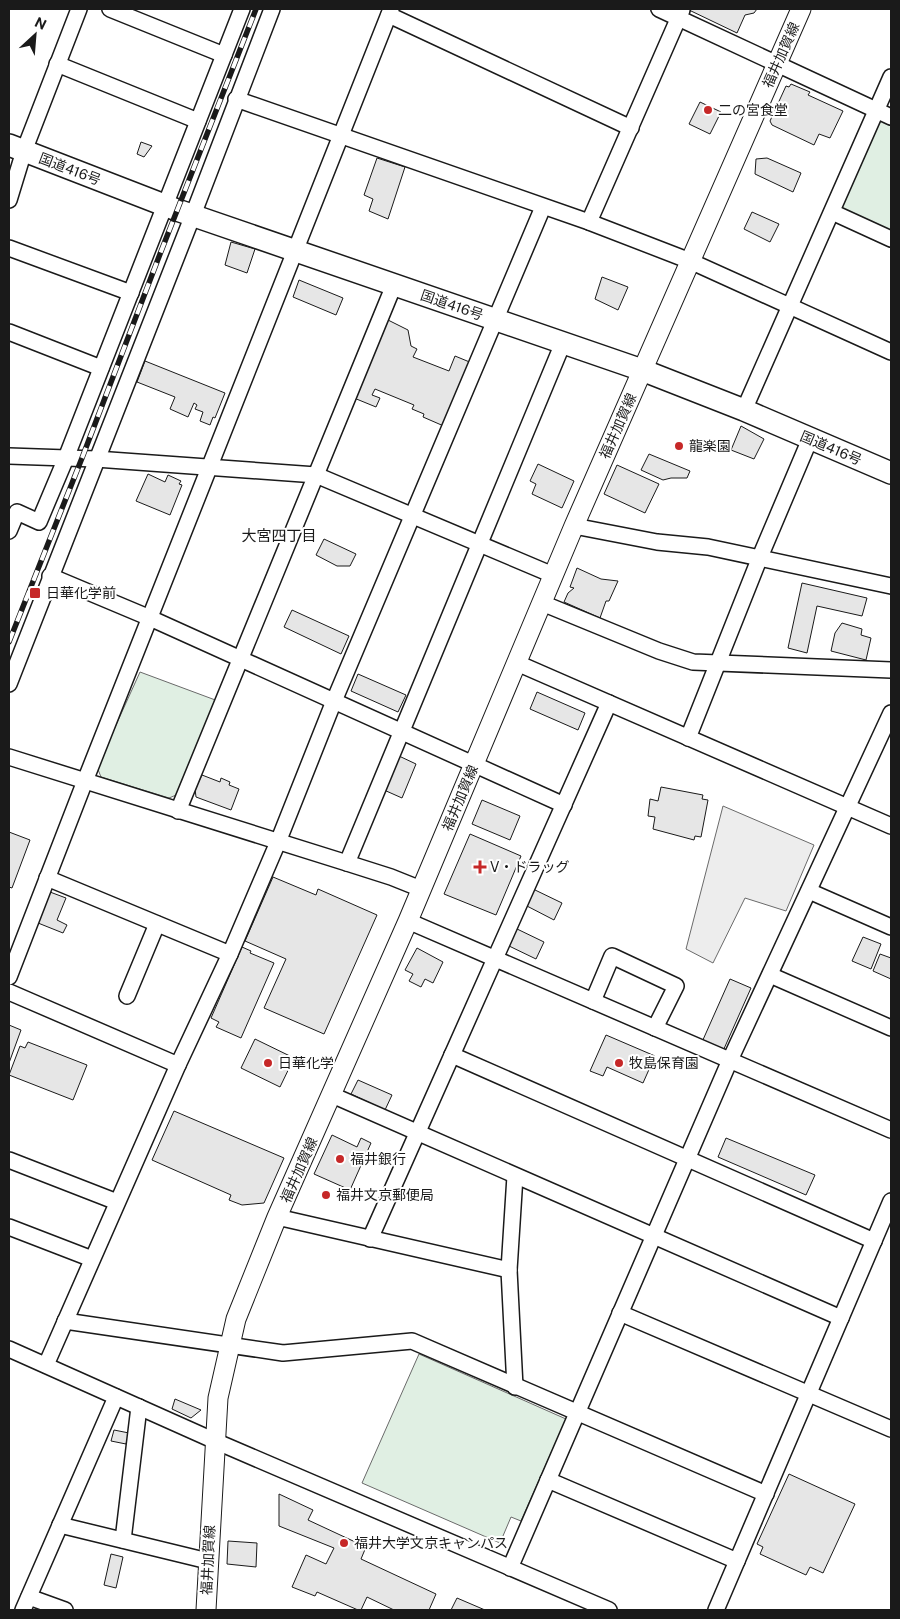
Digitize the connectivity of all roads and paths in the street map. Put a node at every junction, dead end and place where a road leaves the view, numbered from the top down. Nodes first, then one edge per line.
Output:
1 (79, 9) edge
2 (110, 9) edge
3 (242, 9) edge
4 (272, 9) edge
5 (659, 9) edge
6 (801, 9) edge
7 (390, 12) edge
8 (680, 13) edge
9 (224, 55) junction
10 (777, 63) junction
11 (57, 64) junction
12 (891, 77) edge
13 (236, 99) junction
14 (877, 110) junction
15 (891, 116) edge
16 (198, 120) junction
17 (631, 128) junction
18 (340, 136) junction
19 (17, 148) edge
20 (9, 200) edge
21 (165, 206) junction
22 (543, 207) junction
23 (832, 212) junction
24 (193, 215) junction
25 (589, 222) junction
26 (891, 239) edge
27 (9, 248) edge
28 (295, 251) junction
29 (690, 261) junction
30 (394, 285) junction
31 (131, 293) junction
32 (791, 306) junction
33 (496, 321) junction
34 (9, 332) edge
35 (563, 343) junction
36 (891, 352) edge
37 (101, 368) junction
38 (642, 370) junction
39 (744, 410) junction
40 (810, 439) junction
41 (10, 455) edge
42 (66, 458) junction
43 (96, 458) junction
44 (209, 467) junction
45 (891, 473) edge
46 (316, 475) junction
47 (413, 516) junction
48 (574, 526) junction
49 (9, 531) edge
50 (478, 543) junction
51 (760, 557) junction
52 (553, 575) junction
53 (50, 576) junction
54 (891, 586) edge
55 (542, 603) junction
56 (150, 618) junction
57 (241, 659) junction
58 (718, 663) junction
59 (516, 664) junction
60 (891, 670) edge
61 (9, 684) edge
62 (334, 701) junction
63 (609, 703) junction
64 (891, 713) edge
65 (400, 730) junction
66 (688, 738) junction
67 (886, 741) edge
68 (9, 757) edge
69 (474, 765) junction
70 (85, 781) junction
71 (564, 805) junction
72 (848, 808) junction
73 (178, 811) junction
74 (891, 826) edge
75 (278, 842) junction
76 (346, 863) junction
77 (47, 878) junction
78 (422, 889) junction
79 (809, 891) junction
80 (408, 921) junction
81 (157, 924) junction
82 (891, 927) edge
83 (230, 954) junction
84 (495, 959) junction
85 (770, 976) junction
86 (9, 977) edge
87 (9, 992) edge
88 (127, 996) dead end
89 (593, 1001) junction
90 (654, 1028) junction
91 (891, 1028) edge
92 (452, 1055) junction
93 (730, 1060) junction
94 (178, 1065) junction
95 (332, 1095) junction
96 (891, 1130) edge
97 (417, 1134) junction
98 (9, 1160) edge
99 (687, 1160) junction
100 (515, 1176) junction
101 (891, 1201) edge
102 (117, 1202) junction
103 (278, 1218) junction
104 (9, 1227) edge
105 (654, 1237) junction
106 (370, 1239) junction
107 (874, 1242) junction
108 (92, 1259) junction
109 (509, 1270) junction
110 (620, 1313) junction
111 (841, 1318) junction
112 (65, 1321) junction
113 (229, 1344) junction
114 (9, 1349) edge
115 (46, 1366) junction
116 (515, 1386) junction
117 (809, 1394) junction
118 (116, 1397) junction
119 (139, 1407) junction
120 (577, 1413) junction
121 (891, 1429) edge
122 (215, 1441) junction
123 (548, 1480) junction
124 (766, 1494) junction
125 (60, 1525) junction
126 (123, 1540) junction
127 (208, 1561) junction
128 (737, 1561) junction
129 (510, 1568) junction
130 (26, 1604) edge
131 (65, 1610) edge
132 (206, 1610) edge
133 (609, 1610) edge
134 (716, 1610) edge

1 - 11 street
2 - 9 street
3 - 9 street
4 - 13 street
5 - 8 street
6 - 10 main road, 福井加賀線
7 - 17 street
7 - 18 street
8 - 10 street
8 - 17 street
9 - 16 street
10 - 14 street
10 - 29 main road, 福井加賀線
11 - 16 street
11 - 19 street
12 - 14 street
13 - 18 street
13 - 24 street
14 - 15 street
14 - 23 street
16 - 21 street
17 - 25 street
18 - 22 street
18 - 28 street
19 - 20 street
19 - 21 highway, 国道416号
21 - 24 highway, 国道416号
21 - 31 street
22 - 25 street
22 - 33 street
23 - 26 street
23 - 32 street
24 - 28 highway, 国道416号
24 - 43 street
25 - 29 street
27 - 31 street
28 - 30 highway, 国道416号
28 - 44 street
29 - 32 street
29 - 38 main road, 福井加賀線
30 - 33 highway, 国道416号
30 - 46 street
31 - 37 street
32 - 36 street
32 - 39 street
33 - 35 highway, 国道416号
33 - 47 street
34 - 37 street
35 - 38 highway, 国道416号
35 - 50 street
37 - 42 street
38 - 39 highway, 国道416号
38 - 48 main road, 福井加賀線
39 - 40 highway, 国道416号
40 - 45 highway, 国道416号
40 - 51 street
41 - 42 street
42 - 43 street
42 - 49 street
43 - 44 street
43 - 53 street
44 - 46 street
44 - 56 street
46 - 47 street
46 - 57 street
47 - 50 street
47 - 62 street
48 - 51 street
48 - 52 main road, 福井加賀線
50 - 52 street
50 - 65 street
51 - 54 street
51 - 58 street
52 - 55 main road, 福井加賀線
53 - 56 street
53 - 61 street
55 - 58 street
55 - 59 main road, 福井加賀線
56 - 57 street
56 - 70 street
57 - 62 street
57 - 73 street
58 - 60 street
58 - 66 street
59 - 63 street
59 - 69 main road, 福井加賀線
62 - 65 street
62 - 75 street
63 - 66 street
63 - 71 street
64 - 67 street
65 - 69 street
65 - 76 street
66 - 72 street
67 - 72 street
68 - 70 street
69 - 71 street
69 - 78 main road, 福井加賀線
70 - 73 street
70 - 77 street
71 - 84 street
72 - 74 street
72 - 79 street
73 - 75 street
75 - 76 street
75 - 83 street
76 - 78 street
77 - 81 street
77 - 86 street
78 - 80 main road, 福井加賀線
79 - 82 street
79 - 85 street
80 - 84 street
80 - 95 main road, 福井加賀線
81 - 83 street
81 - 88 street
83 - 94 street
84 - 89 street
84 - 92 street
85 - 91 street
85 - 93 street
87 - 94 street
89 - 90 street
89 - 90 street
90 - 93 street
92 - 97 street
92 - 99 street
93 - 96 street
93 - 99 street
94 - 102 street
95 - 97 street
95 - 103 main road, 福井加賀線
97 - 100 street
97 - 106 street
98 - 102 street
99 - 105 street
99 - 107 street
100 - 105 street
100 - 109 street
101 - 107 street
102 - 108 street
103 - 106 street
103 - 113 main road, 福井加賀線
104 - 108 street
105 - 110 street
105 - 111 street
106 - 109 street
107 - 111 street
108 - 112 street
109 - 116 street
110 - 117 street
110 - 120 street
111 - 117 street
112 - 113 street
112 - 115 street
113 - 116 street
113 - 122 main road, 福井加賀線
114 - 115 street
115 - 118 street
116 - 120 street
117 - 121 street
117 - 124 street
118 - 119 street
118 - 125 street
119 - 122 street
119 - 126 street
120 - 123 street
120 - 124 street
122 - 127 main road, 福井加賀線
122 - 129 street
123 - 128 street
123 - 129 street
124 - 128 street
125 - 126 street
125 - 130 street
126 - 127 street
127 - 132 main road, 福井加賀線
128 - 134 street
129 - 133 street
130 - 131 street

